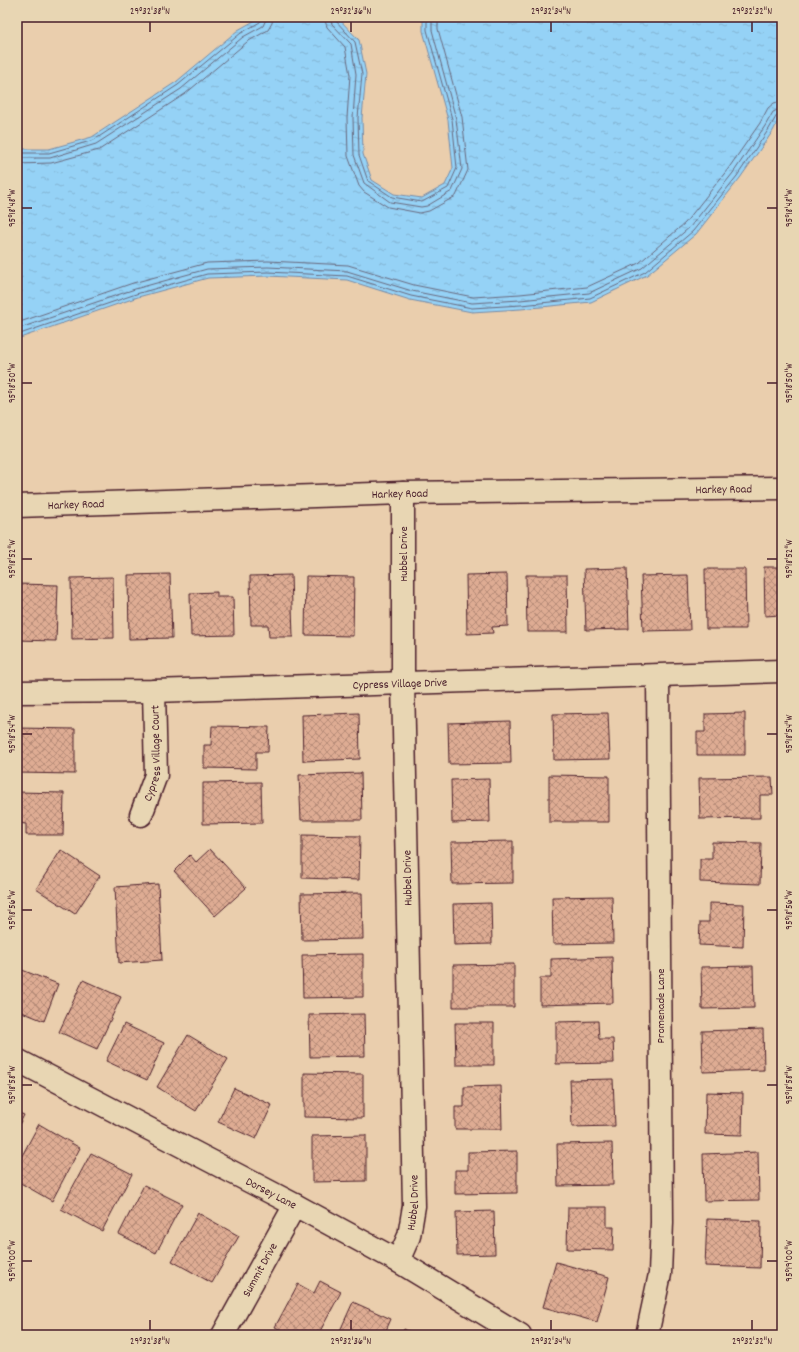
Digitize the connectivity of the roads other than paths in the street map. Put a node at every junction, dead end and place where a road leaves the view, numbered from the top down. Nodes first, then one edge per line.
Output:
1 (782, 488) edge
2 (403, 493) junction
3 (17, 506) edge
4 (782, 671) edge
5 (658, 676) junction
6 (403, 682) junction
7 (154, 691) junction
8 (17, 692) edge
9 (141, 815) dead end
10 (17, 1060) edge
11 (296, 1205) junction
12 (398, 1261) junction
13 (223, 1335) edge
14 (520, 1335) edge
15 (647, 1335) edge

1 - 2 street, Harkey Road
2 - 3 street, Harkey Road
2 - 6 street, Hubbel Drive
4 - 5 street, Cypress Village Drive
5 - 6 street, Cypress Village Drive
5 - 15 street, Promenade Lane
6 - 7 street, Cypress Village Drive
6 - 12 street, Hubbel Drive
7 - 8 street, Cypress Village Drive
7 - 9 street, Cypress Village Court
10 - 11 street, Dorsey Lane
11 - 12 street, Dorsey Lane
11 - 13 street, Summit Drive
12 - 14 street, Dorsey Lane

